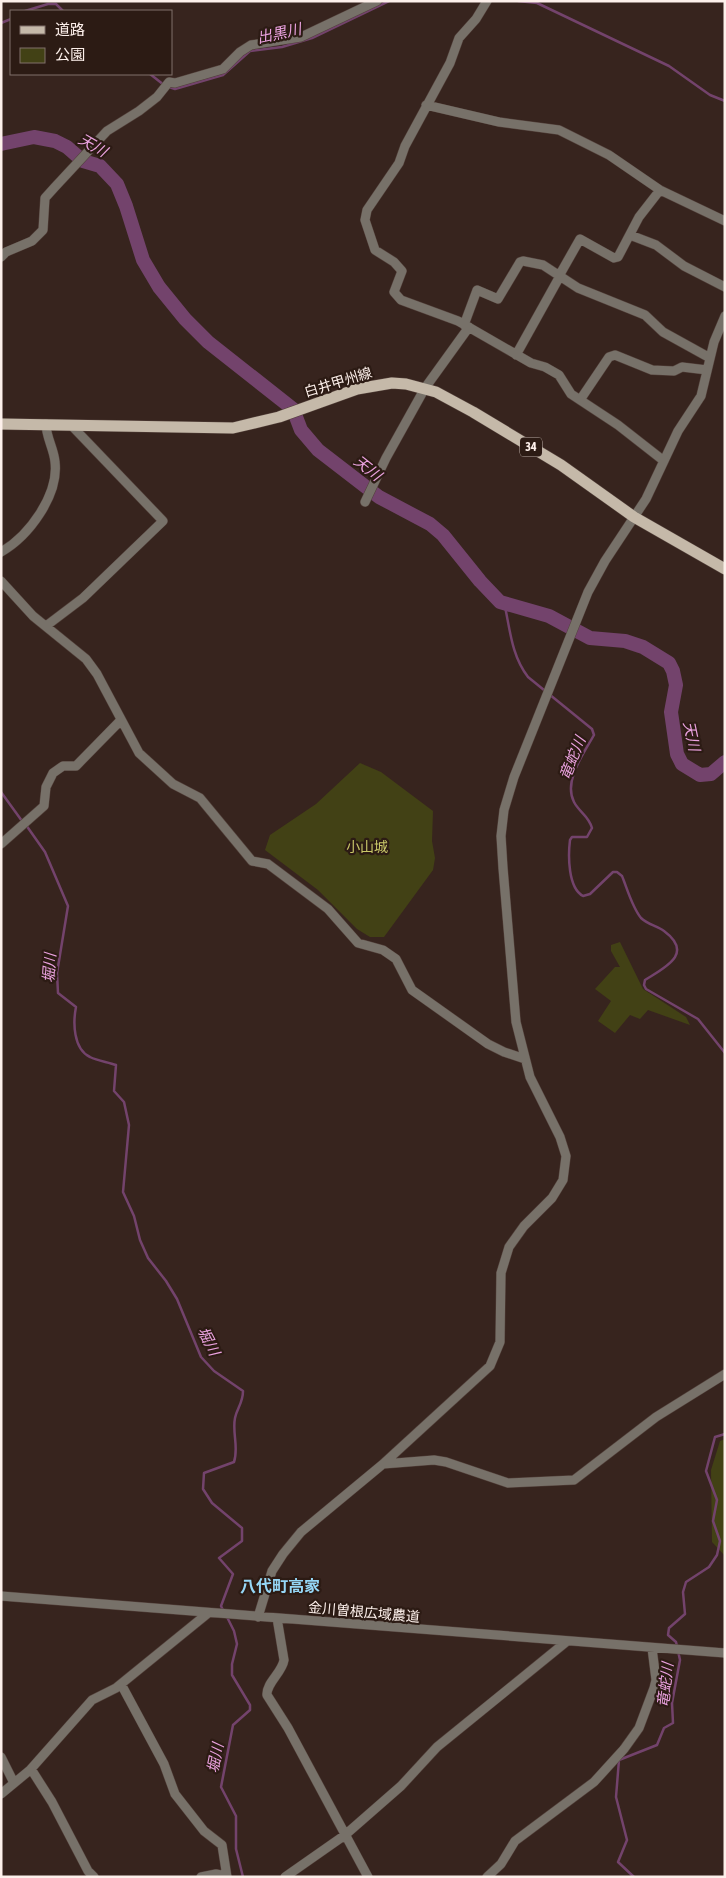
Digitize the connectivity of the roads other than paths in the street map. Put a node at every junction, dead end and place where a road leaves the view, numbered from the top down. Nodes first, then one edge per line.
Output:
1 (377, 1) edge
2 (486, 1) edge
3 (426, 105) junction
4 (660, 190) junction
5 (725, 221) edge
6 (630, 234) junction
7 (1, 257) edge
8 (560, 276) junction
9 (725, 287) edge
10 (725, 316) edge
11 (466, 326) junction
12 (721, 332) edge
13 (516, 354) junction
14 (710, 358) junction
15 (707, 370) junction
16 (425, 388) junction
17 (580, 400) junction
18 (1, 424) edge
19 (46, 424) junction
20 (71, 425) junction
21 (664, 461) junction
22 (365, 502) dead end
23 (634, 517) junction
24 (1, 552) edge
25 (725, 569) edge
26 (1, 581) edge
27 (46, 626) junction
28 (121, 720) junction
29 (1, 844) edge
30 (525, 1059) junction
31 (725, 1374) edge
32 (383, 1464) junction
33 (1, 1596) edge
34 (207, 1614) junction
35 (258, 1617) junction
36 (277, 1618) junction
37 (566, 1642) junction
38 (652, 1648) junction
39 (725, 1653) edge
40 (121, 1684) junction
41 (1, 1757) edge
42 (31, 1769) junction
43 (14, 1783) junction
44 (1, 1794) edge
45 (345, 1835) junction
46 (227, 1876) edge
47 (94, 1877) edge
48 (201, 1877) edge
49 (285, 1877) edge
50 (368, 1877) edge
51 (487, 1877) edge

1 - 7 street
2 - 3 street
3 - 4 street
3 - 11 street
4 - 5 street
4 - 6 street
6 - 8 street
6 - 9 street
8 - 11 street
8 - 13 street
8 - 14 street
10 - 12 street
11 - 13 street
11 - 16 street
12 - 14 street
13 - 17 street
14 - 15 street
15 - 17 street
15 - 21 street
16 - 20 main road, 白井甲州線 / 34
16 - 22 street
16 - 23 main road, 白井甲州線 / 34
17 - 21 street
18 - 19 main road, 白井甲州線 / 34
19 - 20 main road, 白井甲州線 / 34
19 - 24 street
20 - 27 street
21 - 23 street
23 - 25 main road, 白井甲州線 / 34
23 - 30 street
26 - 27 street
27 - 28 street
28 - 29 street
28 - 30 street
30 - 32 street
31 - 32 street
32 - 35 street
33 - 34 street, 金川曽根広域農道
34 - 35 street, 金川曽根広域農道
34 - 40 street
35 - 36 street, 金川曽根広域農道
36 - 37 street, 金川曽根広域農道
36 - 45 street
37 - 38 street, 金川曽根広域農道
37 - 45 street
38 - 39 street, 金川曽根広域農道
38 - 51 street
40 - 42 street
40 - 46 street
41 - 43 street
42 - 43 street
42 - 47 street
43 - 44 street
45 - 49 street
45 - 50 street
46 - 48 street

